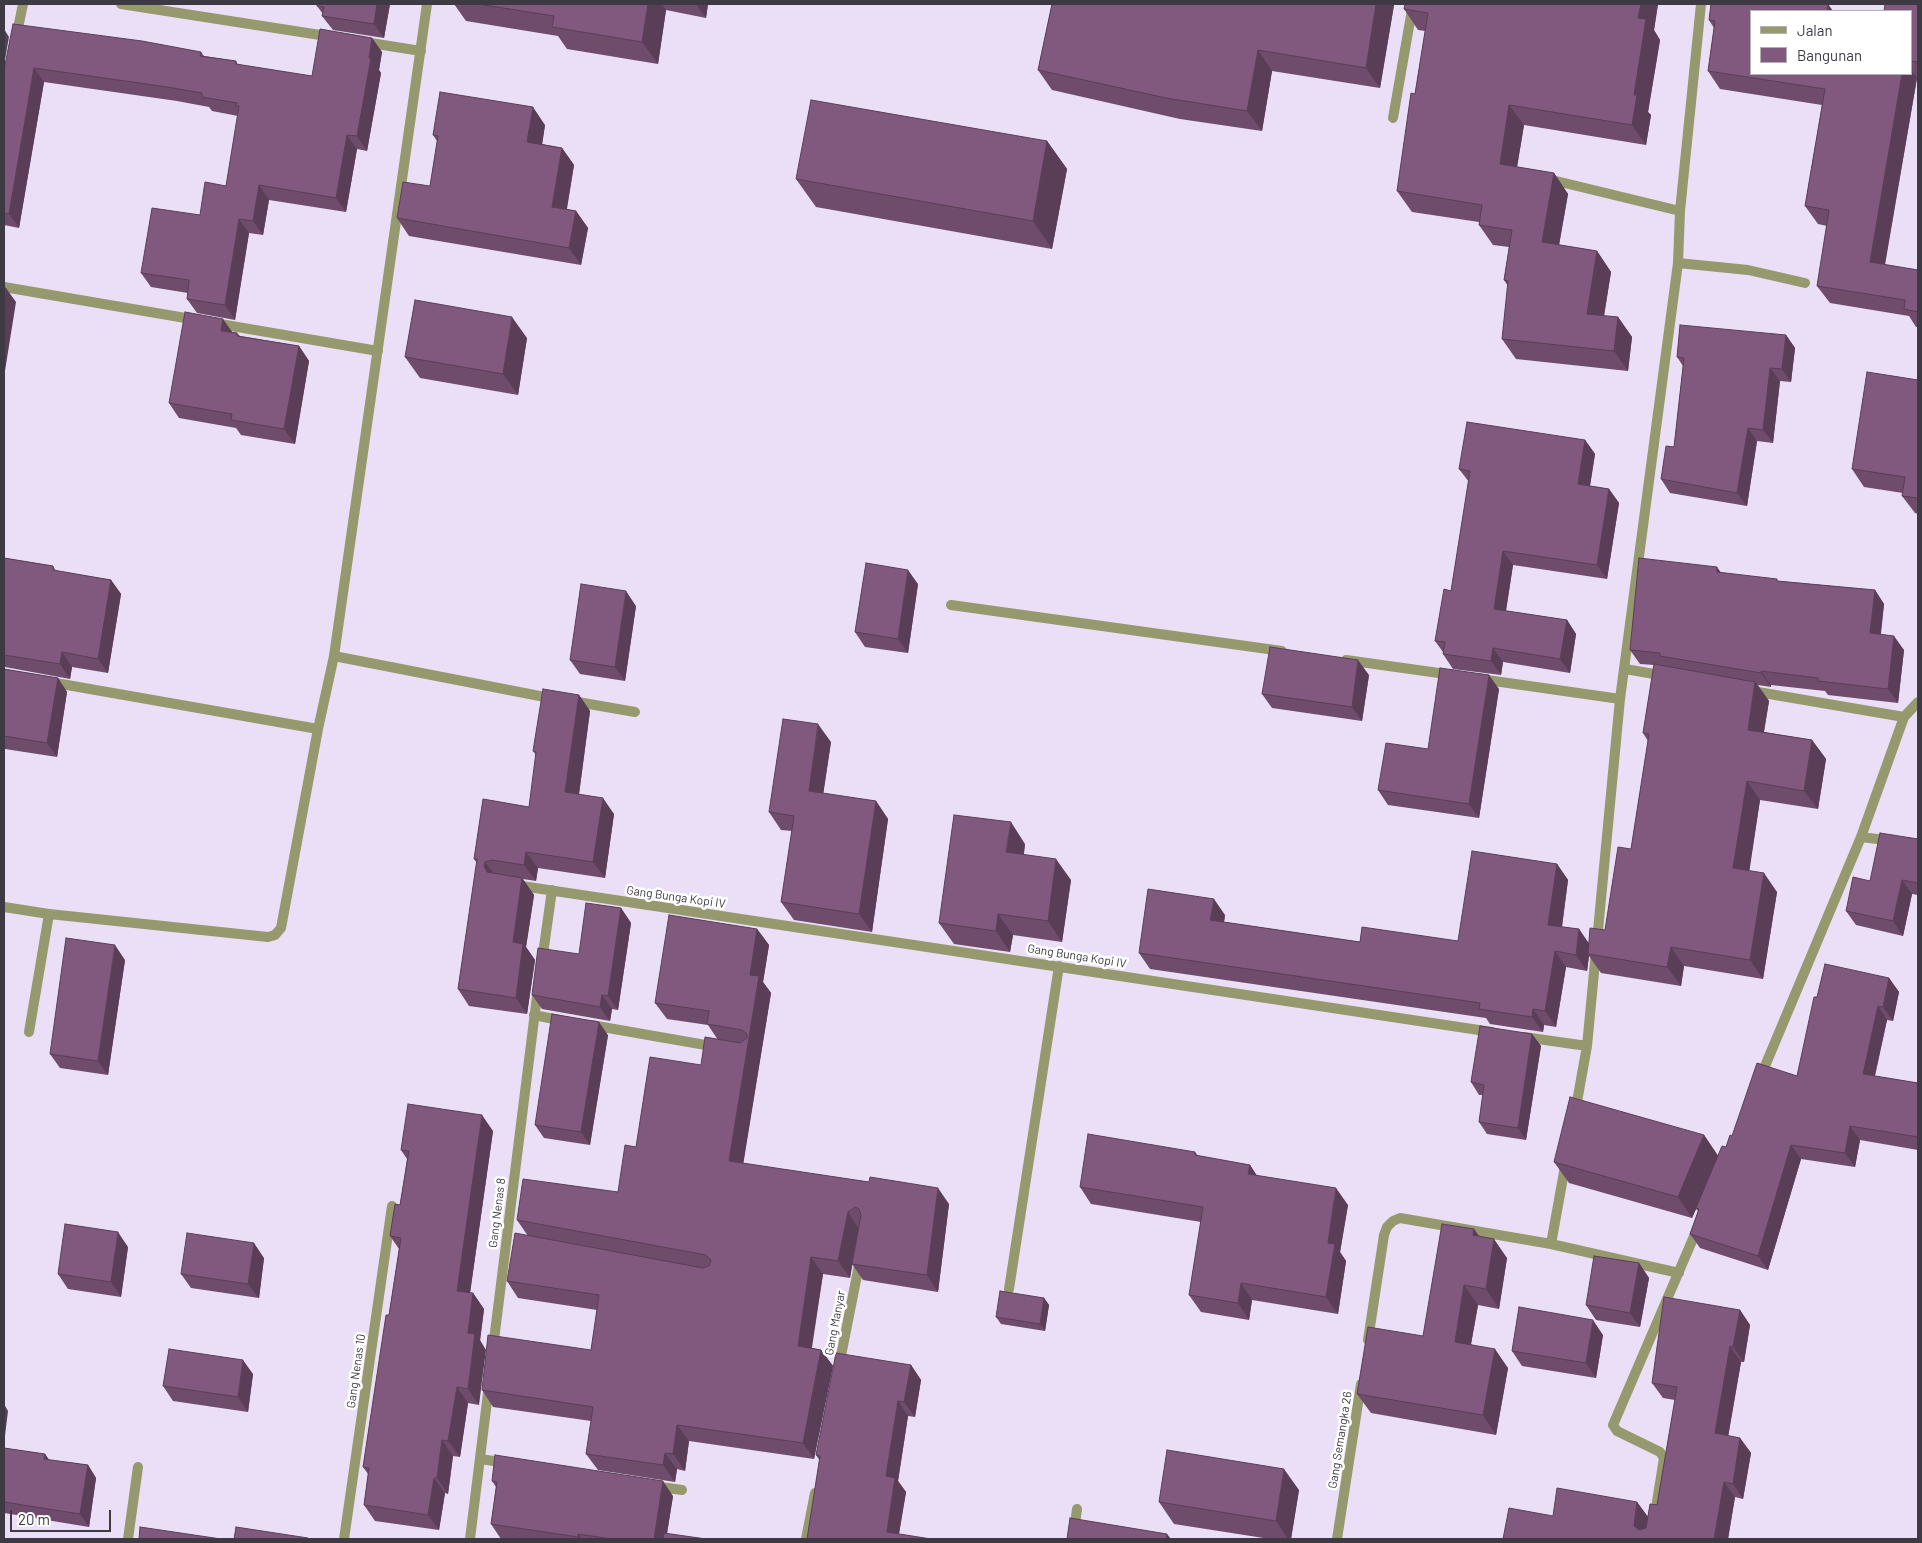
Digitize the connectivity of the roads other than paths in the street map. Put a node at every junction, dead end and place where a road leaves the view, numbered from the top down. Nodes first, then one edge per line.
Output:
1 (23, 4) edge
2 (122, 4) edge
3 (427, 4) edge
4 (1413, 4) edge
5 (1701, 4) edge
6 (13, 51) edge
7 (421, 51) junction
8 (1393, 118) dead end
9 (1544, 178) edge
10 (1680, 211) junction
11 (1678, 263) junction
12 (1805, 283) dead end
13 (4, 287) edge
14 (378, 351) junction
15 (951, 605) dead end
16 (1296, 653) edge
17 (334, 656) junction
18 (1335, 658) edge
19 (1625, 669) junction
20 (1673, 678) edge
21 (43, 681) edge
22 (1740, 689) edge
23 (1620, 699) junction
24 (1918, 702) edge
25 (635, 712) dead end
26 (1904, 717) junction
27 (318, 729) junction
28 (1861, 837) junction
29 (1918, 844) edge
30 (502, 884) edge
31 (557, 891) junction
32 (4, 907) edge
33 (49, 914) junction
34 (1059, 966) junction
35 (534, 1015) junction
36 (29, 1032) dead end
37 (1587, 1046) junction
38 (724, 1048) edge
39 (1755, 1092) edge
40 (1573, 1122) edge
41 (1568, 1150) edge
42 (392, 1206) dead end
43 (1701, 1219) edge
44 (1551, 1244) junction
45 (862, 1249) edge
46 (1678, 1273) junction
47 (1009, 1289) dead end
48 (1366, 1354) edge
49 (1362, 1373) edge
50 (838, 1375) edge
51 (480, 1458) junction
52 (518, 1464) edge
53 (138, 1467) dead end
54 (817, 1481) edge
55 (644, 1484) edge
56 (682, 1490) dead end
57 (1077, 1509) dead end
58 (128, 1539) edge
59 (344, 1539) edge
60 (470, 1539) edge
61 (806, 1539) edge
62 (1073, 1539) edge
63 (1337, 1539) edge
64 (1651, 1539) edge

1 - 6 street
2 - 7 street
3 - 7 street
4 - 8 street
5 - 10 street
7 - 14 street
9 - 10 street
10 - 11 street
11 - 12 street
11 - 19 street
13 - 14 street
14 - 17 street
15 - 16 street
17 - 25 street
17 - 27 street
18 - 23 street
19 - 20 street
19 - 23 street
21 - 27 street
22 - 26 street
23 - 37 street
24 - 26 street
26 - 28 street
27 - 33 street
28 - 29 street
28 - 39 street
30 - 31 street, Gang Bunga Kopi IV
31 - 34 street, Gang Bunga Kopi IV
31 - 35 street, Gang Nenas 8
32 - 33 street
33 - 36 street
34 - 37 street, Gang Bunga Kopi IV
34 - 47 street
35 - 38 street
35 - 51 street, Gang Nenas 8
37 - 40 street
41 - 44 street
42 - 59 street, Gang Nenas 10
43 - 46 street
44 - 46 street
44 - 48 street
45 - 50 street, Gang Manyar
46 - 64 street
49 - 63 street, Gang Semangka 26
51 - 52 street
51 - 60 street, Gang Nenas 8
53 - 58 street
54 - 61 street
55 - 56 street
57 - 62 street

